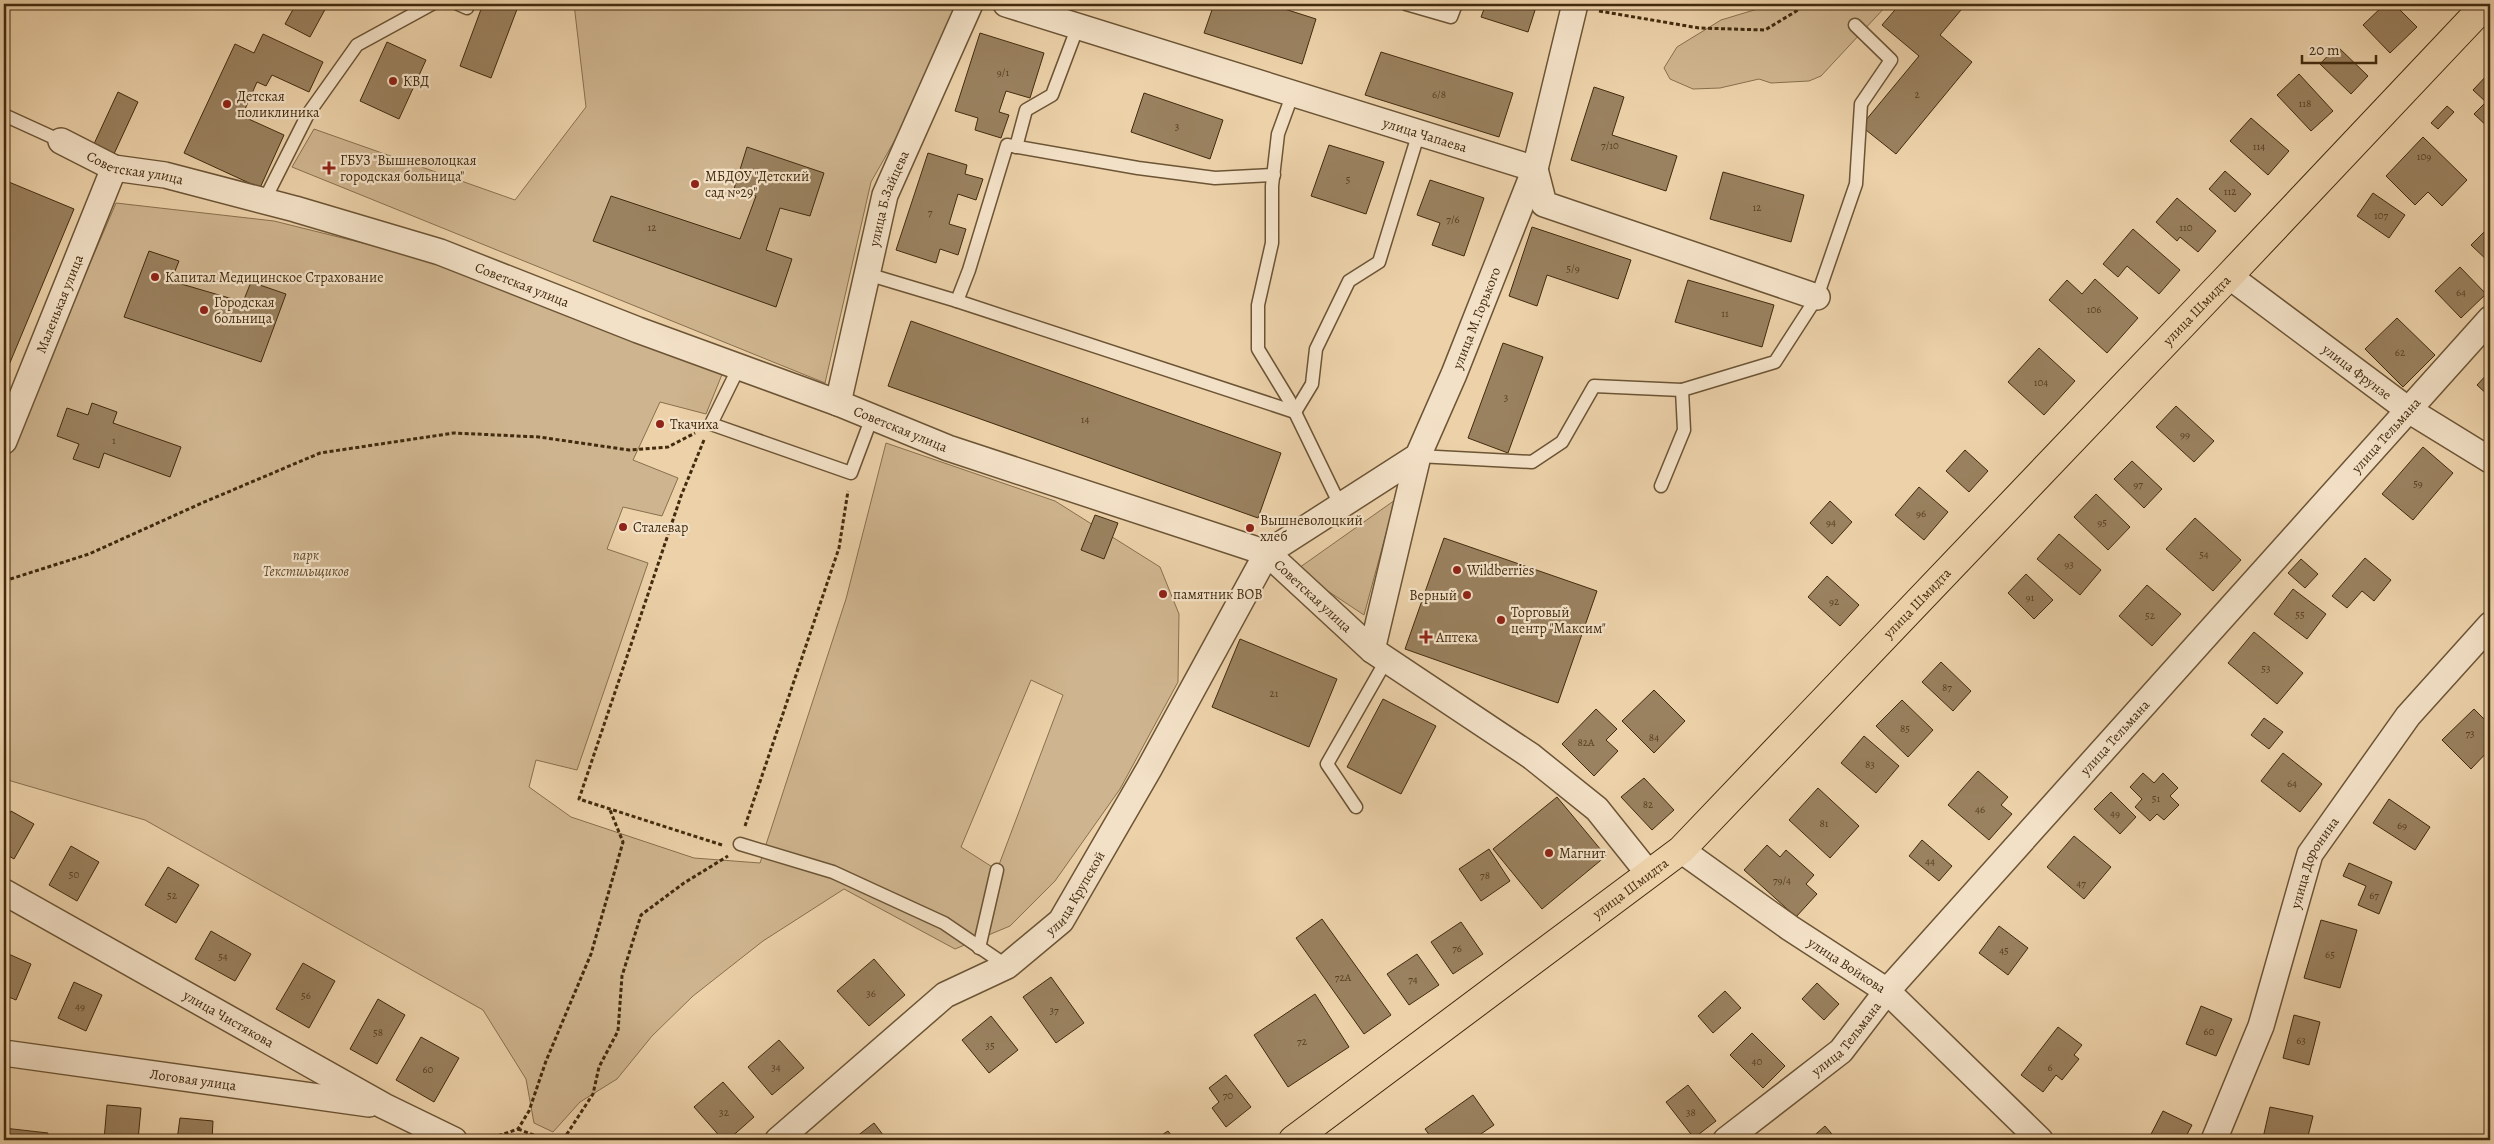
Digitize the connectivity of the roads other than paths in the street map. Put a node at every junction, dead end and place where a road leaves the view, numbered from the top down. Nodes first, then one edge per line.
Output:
1 (432, 4) edge
2 (970, 4) edge
3 (1006, 4) edge
4 (1406, 4) edge
5 (1456, 4) edge
6 (2486, 4) edge
7 (1574, 5) edge
8 (1855, 25) dead end
9 (1078, 26) junction
10 (1293, 93) junction
11 (4, 115) edge
12 (1418, 132) junction
13 (61, 141) joint
14 (1016, 147) junction
15 (114, 168) junction
16 (1535, 169) junction
17 (1274, 175) junction
18 (264, 201) junction
19 (868, 274) junction
20 (2229, 276) junction
21 (1816, 297) junction
22 (957, 301) junction
23 (2490, 319) edge
24 (739, 367) junction
25 (1682, 390) junction
26 (838, 403) junction
27 (2407, 409) junction
28 (1295, 412) junction
29 (872, 417) junction
30 (4, 442) edge
31 (1418, 456) junction
32 (2490, 460) edge
33 (1661, 486) dead end
34 (1340, 505) junction
35 (1267, 553) junction
36 (2490, 625) edge
37 (1380, 655) junction
38 (1356, 807) dead end
39 (738, 847) road end
40 (1681, 850) junction
41 (997, 870) dead end
42 (1649, 874) junction
43 (4, 892) edge
44 (979, 948) junction
45 (1007, 966) junction
46 (1887, 991) junction
47 (4, 1053) edge
48 (384, 1106) junction
49 (454, 1140) edge
50 (778, 1140) edge
51 (1293, 1140) edge
52 (1726, 1140) edge
53 (2040, 1140) edge
54 (2214, 1140) edge

1 - 18 lane
2 - 19 street, улица Б.Зайцева
3 - 9 street, улица Чапаева
4 - 5 lane
6 - 20 main road, улица Шмидта
7 - 16 street, улица М.Горького
8 - 21 lane
9 - 10 street, улица Чапаева
9 - 14 lane
10 - 12 street, улица Чапаева
10 - 17 lane
11 - 13 lane
12 - 16 street, улица Чапаева
12 - 28 lane
13 - 15 street, Советская улица
14 - 17 lane
14 - 22 lane
15 - 18 street, Советская улица
15 - 30 street, Маленькая улица
16 - 21 street
16 - 31 street, улица М.Горького
17 - 28 lane
18 - 24 street, Советская улица
19 - 22 lane
19 - 26 street, улица Б.Зайцева
20 - 27 street, улица Фрунзе
20 - 40 main road, улица Шмидта
21 - 25 lane
22 - 28 lane
23 - 27 street, улица Тельмана
24 - 26 street, Советская улица
24 - 29 lane
25 - 31 lane
25 - 33 lane
26 - 29 street, Советская улица
27 - 32 street, улица Фрунзе
27 - 46 street, улица Тельмана
28 - 34 lane
29 - 35 street, Советская улица
31 - 34 street
31 - 37 street, улица М.Горького
34 - 35 street
35 - 37 street, Советская улица
35 - 45 street, улица Крупской
36 - 54 street, улица Доронина
37 - 38 lane
37 - 42 street, Советская улица
39 - 44 lane
40 - 42 main road, улица Шмидта
40 - 46 street, улица Войкова
41 - 44 lane
42 - 51 main road, улица Шмидта
43 - 48 street, улица Чистякова
44 - 45 lane
45 - 50 street, улица Крупской
46 - 52 street, улица Тельмана
46 - 53 street, улица Войкова
47 - 48 street, Логовая улица
48 - 49 street, улица Чистякова

